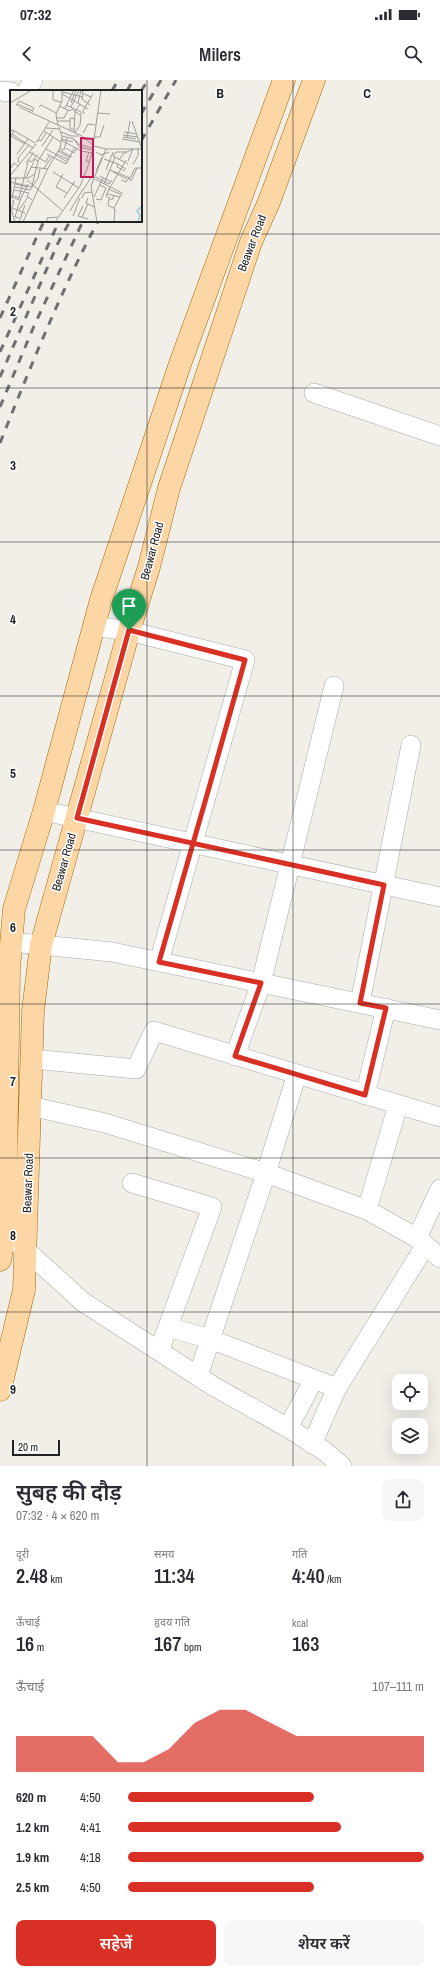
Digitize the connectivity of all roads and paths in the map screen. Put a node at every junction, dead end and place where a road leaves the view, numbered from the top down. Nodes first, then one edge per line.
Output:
1 (33, 80) edge
2 (284, 81) edge
3 (312, 87) edge
4 (28, 90) edge
5 (0, 91) edge
6 (10, 92) edge
7 (314, 393) dead end
8 (440, 436) edge
9 (93, 626) junction
10 (129, 630) junction
11 (334, 686) dead end
12 (411, 745) dead end
13 (44, 811) junction
14 (77, 818) junction
15 (193, 843) junction
16 (290, 865) junction
17 (384, 885) junction
18 (440, 898) edge
19 (12, 942) junction
20 (41, 945) junction
21 (159, 962) junction
22 (261, 983) junction
23 (360, 1003) junction
24 (386, 1008) junction
25 (440, 1020) edge
26 (4, 1053) edge
27 (235, 1056) junction
28 (33, 1059) junction
29 (297, 1074) junction
30 (365, 1095) junction
31 (398, 1105) junction
32 (30, 1106) junction
33 (440, 1118) edge
34 (266, 1173) junction
35 (132, 1183) dead end
36 (440, 1189) edge
37 (367, 1210) junction
38 (2, 1230) edge
39 (421, 1242) junction
40 (26, 1249) junction
41 (440, 1258) edge
42 (0, 1260) edge
43 (168, 1327) junction
44 (210, 1339) junction
45 (159, 1351) junction
46 (198, 1376) junction
47 (314, 1379) junction
48 (337, 1388) junction
49 (0, 1390) edge
50 (288, 1428) junction
51 (320, 1454) edge
52 (342, 1466) edge

1 - 4 street
2 - 3 main road
2 - 9 main road, Beawar Road
3 - 10 main road, Beawar Road
5 - 6 street
7 - 8 street
9 - 10 street
9 - 13 main road, Beawar Road
10 - 14 main road, Beawar Road
10 - 15 street
11 - 16 street
12 - 17 street
13 - 14 street
13 - 19 main road, Beawar Road
14 - 15 street
14 - 20 main road, Beawar Road
15 - 16 street
15 - 21 street
16 - 17 street
16 - 22 street
17 - 18 street
17 - 23 street
19 - 20 street
19 - 26 main road, Beawar Road
20 - 21 street
20 - 28 main road, Beawar Road
21 - 22 street
22 - 23 street
22 - 27 street
23 - 24 street
24 - 25 street
24 - 30 street
26 - 38 main road, Beawar Road
27 - 28 street
27 - 29 street
28 - 32 main road, Beawar Road
29 - 30 street
29 - 34 street
30 - 31 street
31 - 33 street
31 - 37 street
32 - 34 street
32 - 40 main road, Beawar Road
34 - 37 street
34 - 44 street
35 - 43 street
36 - 39 street
37 - 39 street
38 - 40 street
38 - 42 main road, Beawar Road
39 - 41 street
39 - 48 street
40 - 45 street
40 - 49 main road, Beawar Road
43 - 44 street
43 - 45 street
44 - 46 street
44 - 47 street
45 - 46 street
46 - 50 street
47 - 48 street
47 - 50 street
48 - 51 street
50 - 51 street
51 - 52 street

